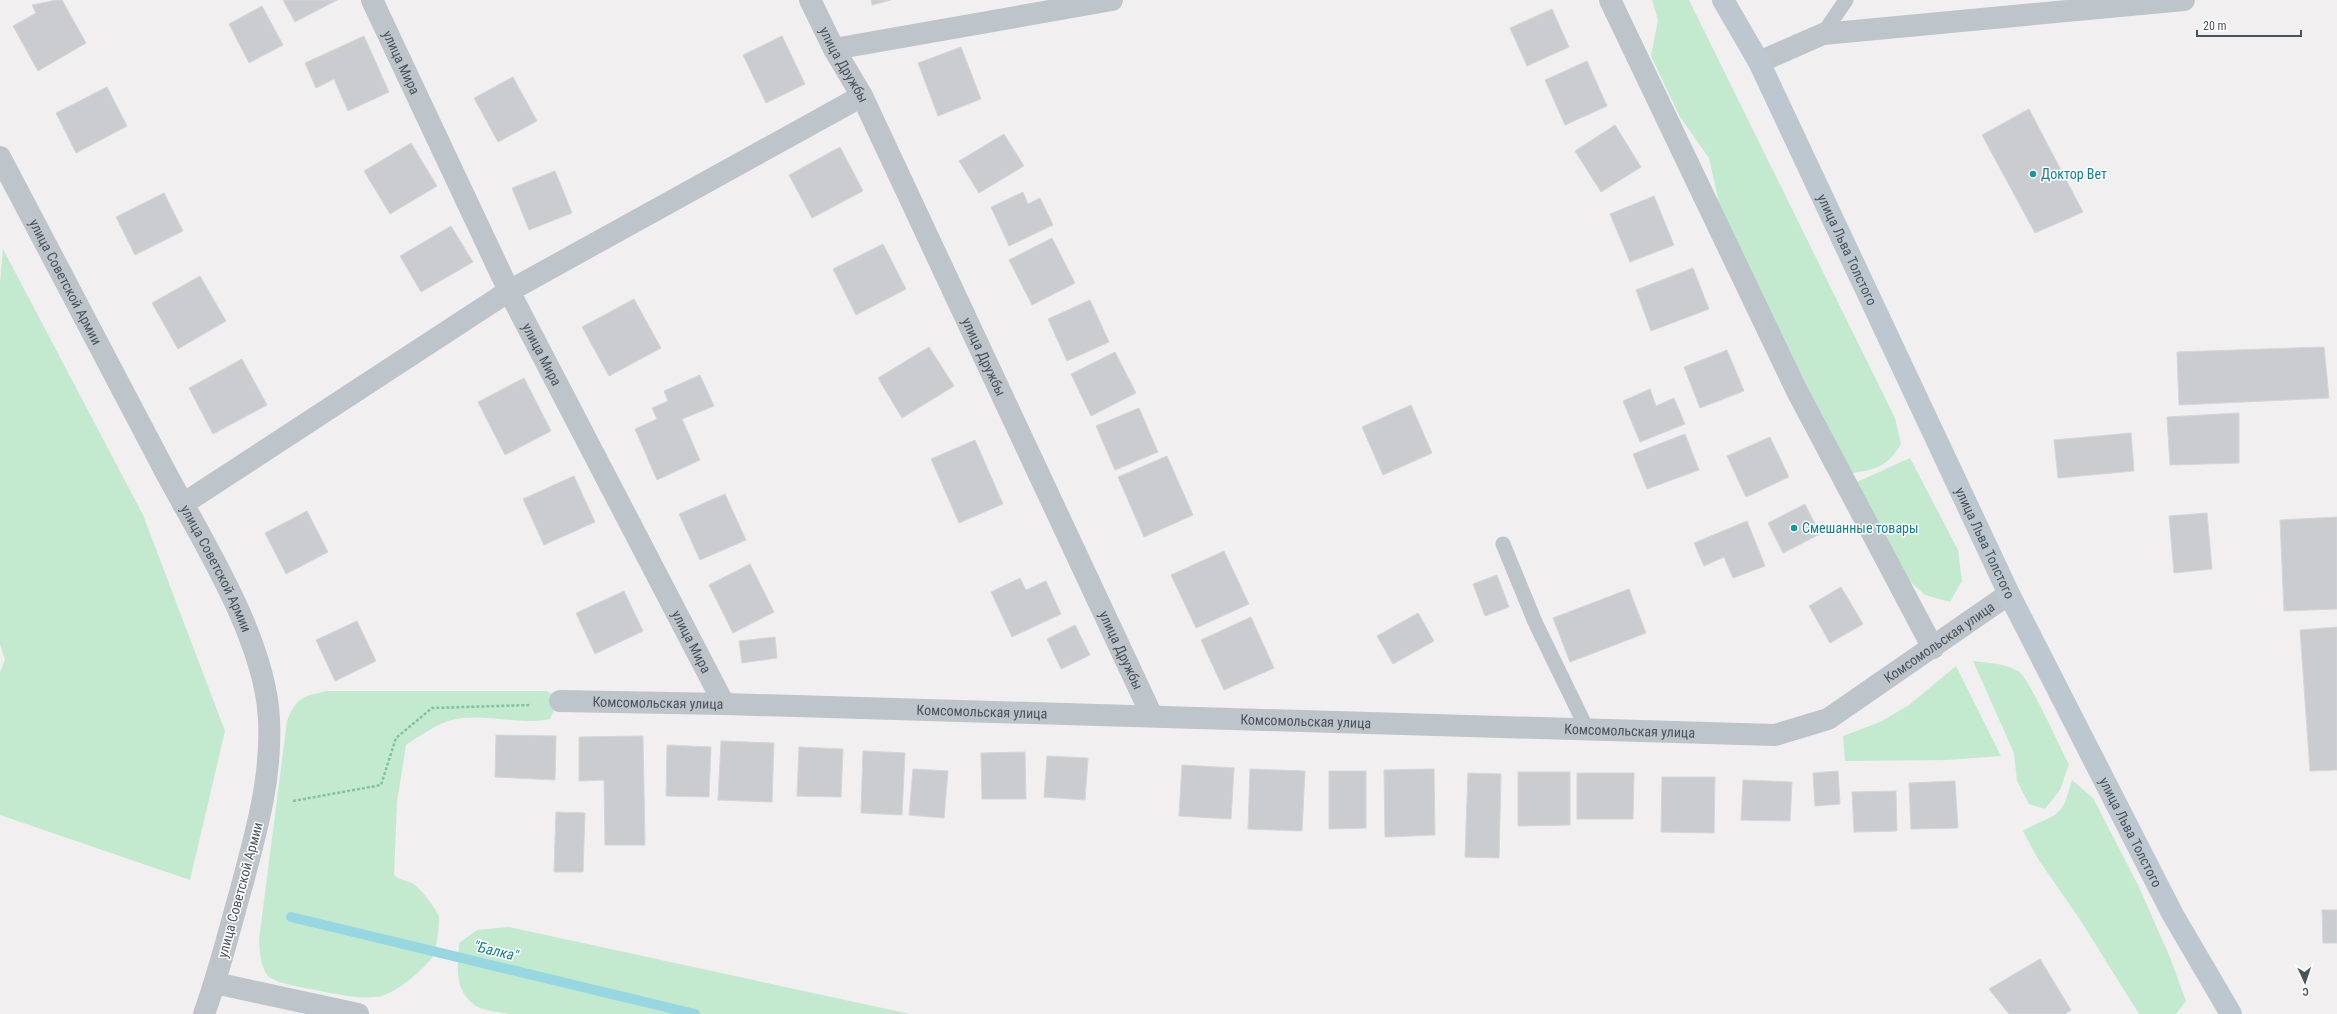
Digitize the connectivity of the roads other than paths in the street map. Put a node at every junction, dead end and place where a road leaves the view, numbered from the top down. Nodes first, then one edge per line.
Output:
1 (372, 0) edge
2 (810, 0) edge
3 (1112, 0) edge
4 (1610, 0) edge
5 (1723, 0) edge
6 (1846, 0) edge
7 (2184, 0) edge
8 (1823, 34) junction
9 (834, 49) junction
10 (1759, 62) junction
11 (862, 96) junction
12 (0, 157) edge
13 (509, 291) junction
14 (183, 504) junction
15 (1503, 544) dead end
16 (2009, 594) junction
17 (1933, 648) junction
18 (560, 701) dead end
19 (724, 704) junction
20 (1152, 716) junction
21 (1587, 730) junction
22 (216, 983) junction
23 (204, 1014) edge
24 (358, 1014) edge
25 (2231, 1014) edge

1 - 13 street, улица Мира
2 - 9 street, улица Дружбы
3 - 9 street
4 - 17 street
5 - 10 street, улица Льва Толстого
6 - 8 lane
7 - 8 street
8 - 10 street
9 - 11 street, улица Дружбы
10 - 16 street, улица Льва Толстого
11 - 13 street
11 - 20 street, улица Дружбы
12 - 14 street, улица Советской Армии
13 - 14 street
13 - 19 street, улица Мира
14 - 22 street, улица Советской Армии
15 - 21 lane
16 - 17 street, Комсомольская улица
16 - 25 street, улица Льва Толстого
17 - 21 street, Комсомольская улица
18 - 19 street, Комсомольская улица
19 - 20 street, Комсомольская улица
20 - 21 street, Комсомольская улица
22 - 23 street, улица Советской Армии
22 - 24 street

